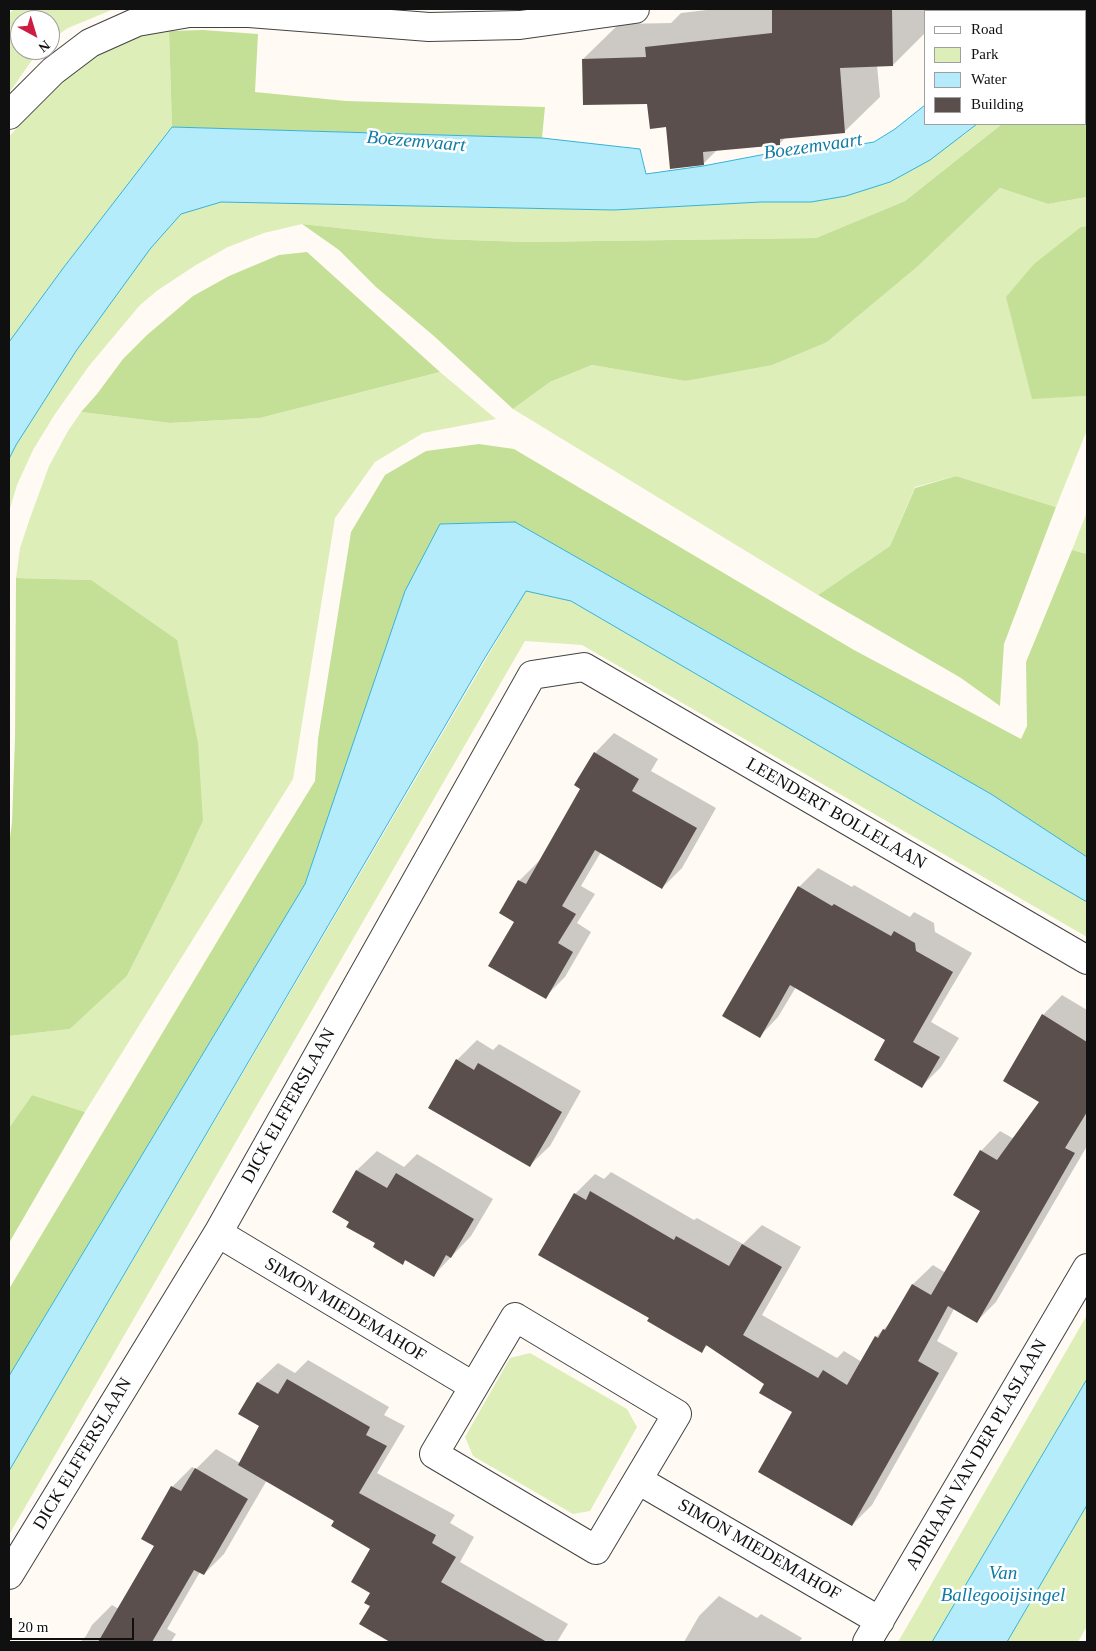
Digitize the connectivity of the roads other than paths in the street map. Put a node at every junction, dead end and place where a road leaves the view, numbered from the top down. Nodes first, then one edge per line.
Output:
1 (635, 9) edge
2 (9, 115) edge
3 (584, 667) joint
4 (1087, 960) edge
5 (218, 1233) junction
6 (1087, 1268) edge
7 (474, 1386) junction
8 (638, 1480) junction
9 (9, 1575) edge
10 (874, 1631) edge

1 - 2 street
3 - 4 street, LEENDERT BOLLELAAN
3 - 5 street, DICK ELFFERSLAAN
5 - 7 street, SIMON MIEDEMAHOF
5 - 9 street, DICK ELFFERSLAAN
6 - 10 street, ADRIAAN VAN DER PLASLAAN
7 - 8 street
7 - 8 street
8 - 10 street, SIMON MIEDEMAHOF

